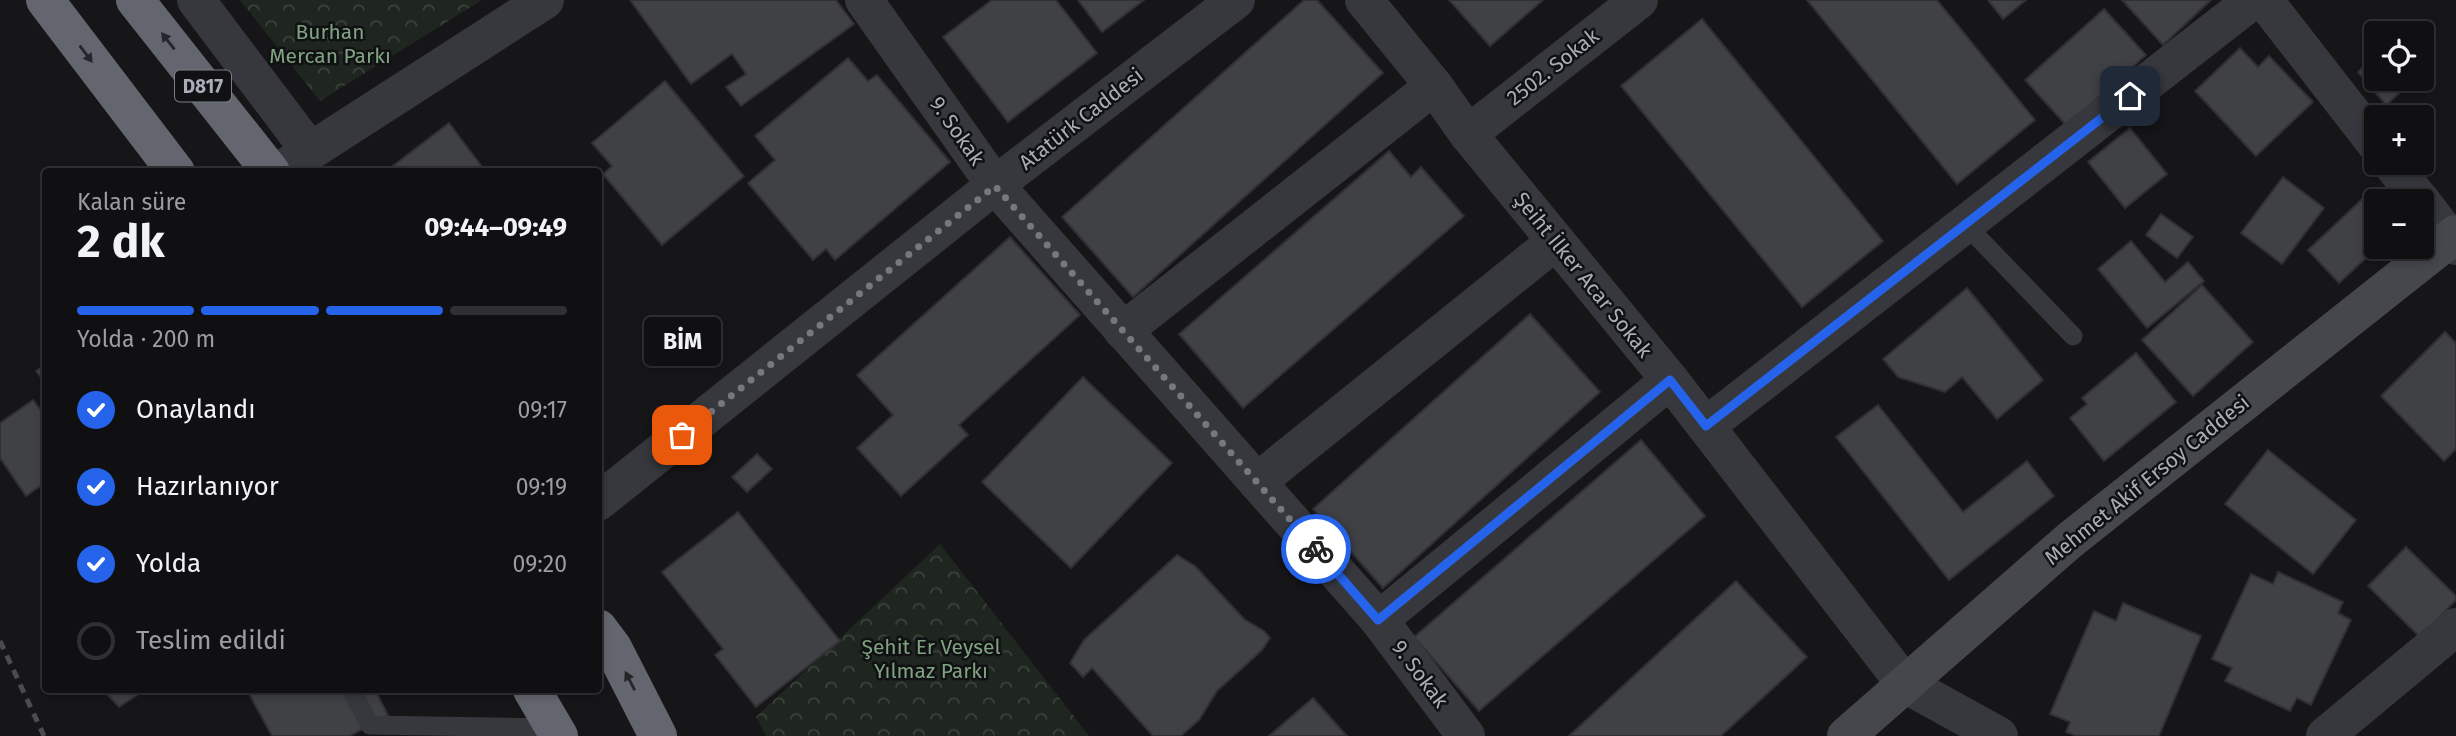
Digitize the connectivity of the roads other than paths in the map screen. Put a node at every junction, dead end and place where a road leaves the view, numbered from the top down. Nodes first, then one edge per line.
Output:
1 (45, 0) edge
2 (135, 0) edge
3 (196, 0) edge
4 (545, 0) edge
5 (864, 0) edge
6 (1236, 0) edge
7 (1364, 0) edge
8 (1639, 0) edge
9 (2273, 4) edge
10 (1434, 86) junction
11 (2364, 128) edge
12 (1468, 134) junction
13 (310, 151) junction
14 (173, 168) edge
15 (268, 168) edge
16 (284, 168) edge
17 (2401, 175) edge
18 (995, 186) junction
19 (2412, 189) edge
20 (2434, 216) edge
21 (1965, 224) junction
22 (2454, 239) edge
23 (1556, 241) junction
24 (1123, 331) junction
25 (2073, 336) dead end
26 (1670, 380) junction
27 (1706, 426) junction
28 (1256, 482) junction
29 (602, 499) edge
30 (1378, 620) junction
31 (2456, 627) edge
32 (602, 633) edge
33 (1905, 684) junction
34 (353, 693) edge
35 (534, 693) edge
36 (1945, 723) edge
37 (557, 732) edge
38 (658, 736) edge
39 (1466, 736) edge
40 (1846, 736) edge
41 (1999, 736) edge
42 (2325, 736) edge

1 -> 14 highway
15 -> 2 highway, D817
3 - 13 street
4 - 13 street
5 - 18 street, 9. Sokak
6 - 18 street, Atatürk Caddesi
7 - 10 street, Şeiht İlker Acar Sokak
8 - 12 street, 2502. Sokak
9 - 11 street
9 - 21 street
10 - 12 street, Şeiht İlker Acar Sokak
10 - 24 street
12 - 23 street, Şeiht İlker Acar Sokak
13 - 16 street
17 - 19 street
18 - 24 street, 9. Sokak
18 - 29 street, Atatürk Caddesi
20 - 22 street
21 - 25 lane
21 - 27 street
22 - 33 street, Mehmet Akif Ersoy Caddesi
23 - 26 street, Şeiht İlker Acar Sokak
23 - 28 street
24 - 28 street, 9. Sokak
26 - 27 street, Şeiht İlker Acar Sokak
26 - 30 street
27 - 33 street, Şeiht İlker Acar Sokak
28 - 30 street, 9. Sokak
30 - 39 street, 9. Sokak
31 - 42 street
38 -> 32 highway
33 - 36 street
33 - 40 street, Mehmet Akif Ersoy Caddesi
34 - 37 lane
35 - 37 highway
36 - 41 street

